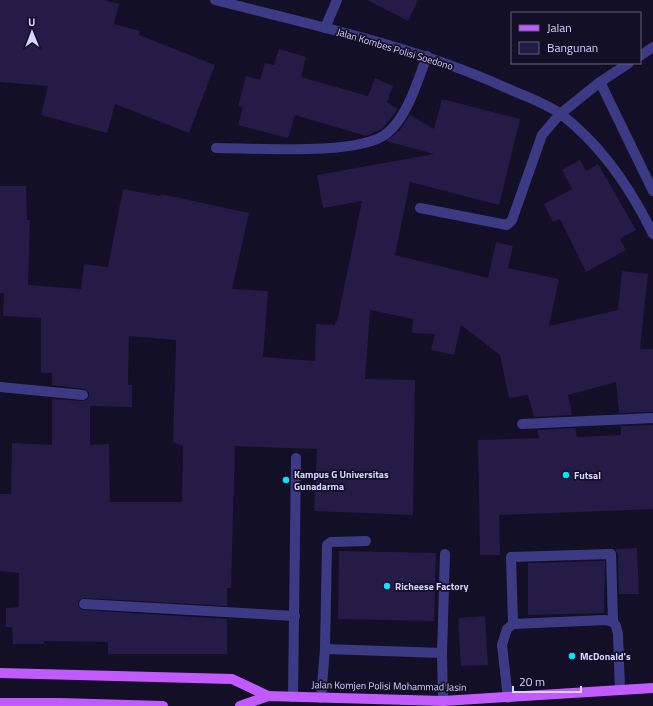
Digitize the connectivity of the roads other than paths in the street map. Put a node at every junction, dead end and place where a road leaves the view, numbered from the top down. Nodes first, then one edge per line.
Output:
1 (215, 0) edge
2 (337, 0) edge
3 (325, 28) junction
4 (653, 47) edge
5 (641, 55) edge
6 (427, 56) junction
7 (627, 64) edge
8 (600, 82) junction
9 (560, 114) junction
10 (216, 148) dead end
11 (653, 191) edge
12 (420, 208) dead end
13 (653, 234) edge
14 (0, 387) edge
15 (83, 395) dead end
16 (653, 418) edge
17 (522, 424) dead end
18 (296, 458) dead end
19 (366, 541) dead end
20 (445, 554) dead end
21 (84, 604) dead end
22 (295, 616) junction
23 (613, 622) junction
24 (513, 624) junction
25 (325, 649) junction
26 (442, 652) junction
27 (0, 673) edge
28 (653, 688) edge
29 (620, 690) junction
30 (268, 696) junction
31 (293, 697) junction
32 (322, 698) junction
33 (508, 698) junction
34 (0, 703) edge
35 (57, 704) edge
36 (443, 704) edge
37 (163, 706) edge
38 (240, 706) edge

1 - 3 street, Jalan Kombes Polisi Soedono
2 - 3 street
3 - 6 street, Jalan Kombes Polisi Soedono
4 - 5 street
6 - 9 street, Jalan Kombes Polisi Soedono
6 - 10 street
7 - 8 street
8 - 9 street
8 - 11 street
9 - 12 street
9 - 13 street, Jalan Kombes Polisi Soedono
14 - 15 street
16 - 17 street
18 - 22 street
19 - 25 street
20 - 26 street
21 - 22 street
22 - 31 street
23 - 24 street
23 - 24 street
23 - 29 street
24 - 33 street
25 - 26 street
25 - 32 street
26 - 36 street
27 - 30 main road, Jalan Komjen Polisi Mohammad Jasin
28 - 29 main road, Jalan Komjen Polisi Mohammad Jasin
29 - 33 main road, Jalan Komjen Polisi Mohammad Jasin
30 - 31 main road, Jalan Komjen Polisi Mohammad Jasin
30 - 38 main road, Jalan Komjen Polisi Mohammad Jasin
31 - 32 main road, Jalan Komjen Polisi Mohammad Jasin
32 - 36 main road, Jalan Komjen Polisi Mohammad Jasin
33 - 36 main road, Jalan Komjen Polisi Mohammad Jasin
34 - 35 main road
35 - 37 main road

